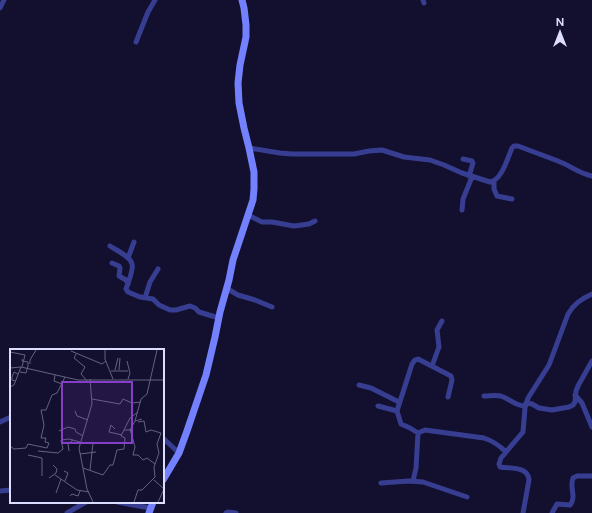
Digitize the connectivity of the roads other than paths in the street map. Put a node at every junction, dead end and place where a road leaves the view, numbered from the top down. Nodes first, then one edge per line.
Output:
1 (4, 0) edge
2 (155, 0) edge
3 (242, 0) edge
4 (0, 8) edge
5 (136, 42) dead end
6 (249, 148) junction
7 (463, 159) dead end
8 (471, 176) junction
9 (592, 176) edge
10 (494, 181) junction
11 (512, 199) dead end
12 (462, 210) dead end
13 (248, 215) junction
14 (315, 220) dead end
15 (134, 242) dead end
16 (110, 246) dead end
17 (128, 258) junction
18 (112, 263) dead end
19 (158, 269) dead end
20 (128, 284) junction
21 (226, 288) junction
22 (592, 294) edge
23 (145, 298) junction
24 (272, 308) dead end
25 (219, 318) junction
26 (442, 321) dead end
27 (592, 361) edge
28 (432, 366) junction
29 (359, 385) dead end
30 (484, 396) dead end
31 (576, 396) junction
32 (448, 397) dead end
33 (399, 402) junction
34 (526, 405) junction
35 (378, 406) dead end
36 (397, 411) junction
37 (10, 418) edge
38 (0, 422) edge
39 (592, 427) edge
40 (418, 433) junction
41 (164, 439) edge
42 (506, 452) junction
43 (178, 453) junction
44 (592, 476) edge
45 (164, 478) edge
46 (413, 481) junction
47 (381, 483) dead end
48 (10, 490) edge
49 (0, 491) edge
50 (467, 497) dead end
51 (84, 503) edge
52 (121, 503) edge
53 (150, 510) edge
54 (67, 513) edge
55 (226, 513) edge
56 (236, 513) edge
57 (523, 513) edge
58 (552, 513) edge

1 - 4 street
2 - 5 street
3 - 6 street
6 - 8 street
6 - 13 street
7 - 8 street
8 - 10 street
8 - 12 street
9 - 10 street
10 - 11 street
13 - 14 street
13 - 21 street
15 - 17 street
16 - 17 street
17 - 20 street
18 - 20 street
19 - 23 street
20 - 23 street
21 - 24 street
21 - 25 street
22 - 34 street
23 - 25 street
25 - 43 street
26 - 28 street
27 - 31 street
28 - 32 street
28 - 33 street
29 - 33 street
30 - 34 street
31 - 34 street
31 - 39 street
33 - 36 street
34 - 42 street
35 - 36 street
36 - 40 street
37 - 38 street
40 - 42 street
40 - 46 street
41 - 43 street
42 - 57 street
43 - 45 street
44 - 58 street
46 - 47 street
46 - 50 street
48 - 49 street
51 - 54 street
52 - 53 street
55 - 56 street

